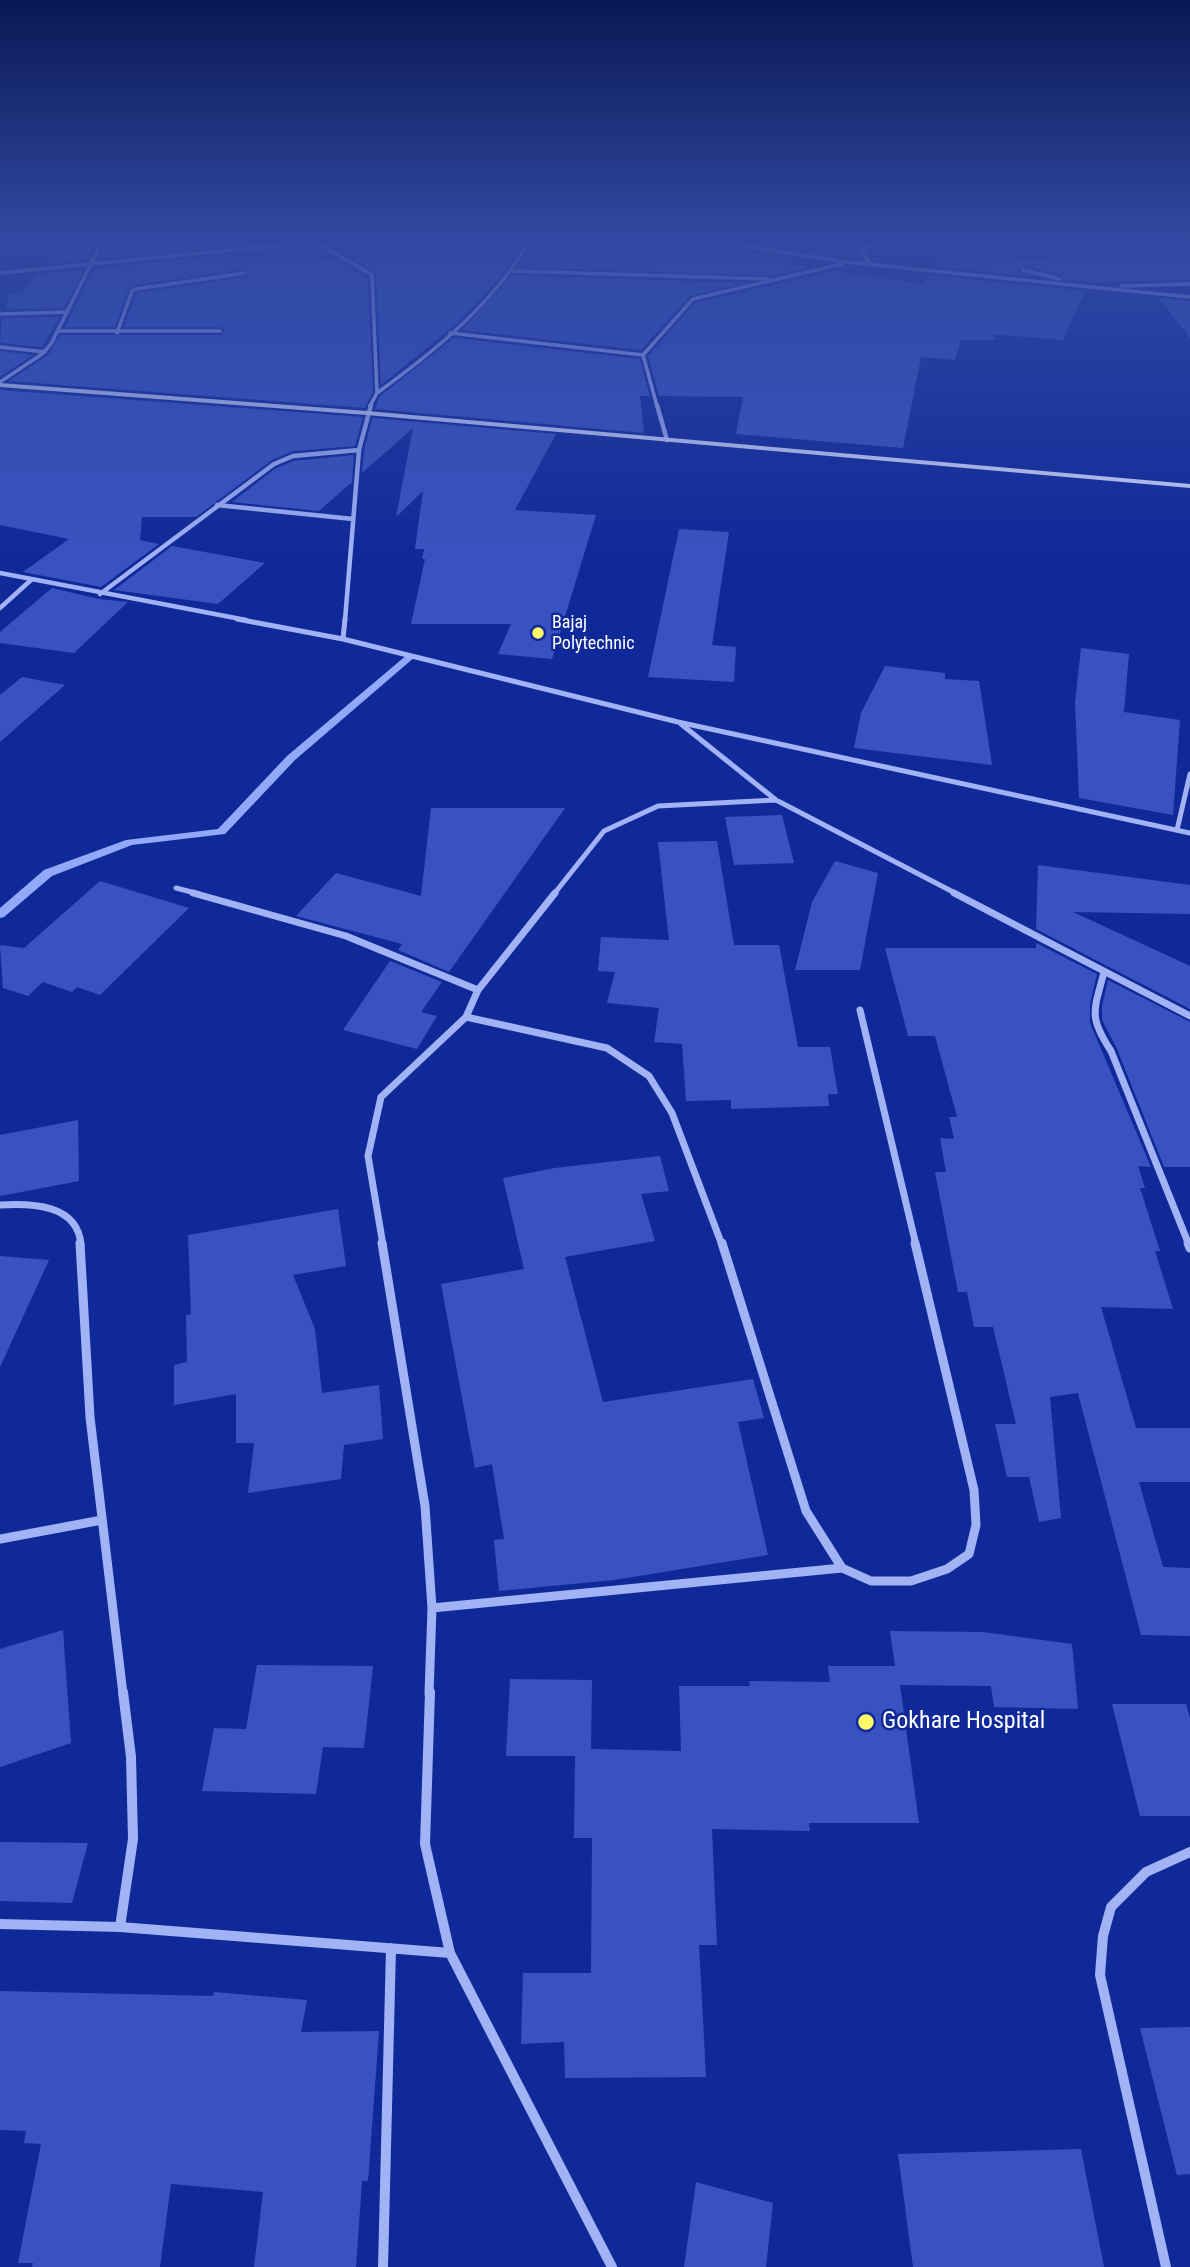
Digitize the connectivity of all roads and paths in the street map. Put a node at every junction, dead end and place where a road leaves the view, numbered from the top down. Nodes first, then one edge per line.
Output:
1 (51, 344) edge
2 (375, 344) edge
3 (437, 344) edge
4 (545, 344) edge
5 (653, 344) edge
6 (0, 347) edge
7 (45, 352) junction
8 (643, 355) junction
9 (0, 384) edge
10 (377, 393) junction
11 (367, 413) junction
12 (667, 440) junction
13 (359, 450) junction
14 (1190, 485) edge
15 (216, 505) junction
16 (353, 519) junction
17 (0, 573) edge
18 (31, 580) junction
19 (100, 594) junction
20 (0, 608) edge
21 (343, 639) junction
22 (678, 722) junction
23 (1190, 774) edge
24 (776, 800) junction
25 (1177, 830) junction
26 (1190, 833) edge
27 (176, 888) dead end
28 (1104, 972) junction
29 (478, 990) junction
30 (860, 1010) dead end
31 (1190, 1016) edge
32 (466, 1017) junction
33 (0, 1205) edge
34 (1190, 1248) edge
35 (102, 1520) junction
36 (0, 1539) edge
37 (842, 1568) junction
38 (432, 1608) junction
39 (1190, 1852) edge
40 (0, 1924) edge
41 (120, 1927) junction
42 (391, 1948) junction
43 (450, 1953) junction
44 (383, 2267) edge
45 (612, 2267) edge
46 (1166, 2267) edge

1 - 7 street
2 - 10 street
3 - 10 street
4 - 8 street
5 - 8 street
6 - 7 street
7 - 9 street
8 - 12 street
9 - 11 main road
10 - 11 street
11 - 12 main road
11 - 13 street
12 - 14 main road
13 - 15 street
13 - 16 street
15 - 16 street
15 - 19 street
16 - 21 street
17 - 18 street
18 - 19 street
18 - 20 street
19 - 21 street
21 - 22 street
22 - 24 street
22 - 25 street
23 - 25 street
24 - 28 street
24 - 29 street
25 - 26 street
27 - 29 street
28 - 31 street
28 - 34 street
29 - 32 street
30 - 37 street
32 - 37 street
32 - 38 street
33 - 35 street
35 - 36 street
35 - 41 street
37 - 38 street
38 - 43 street
39 - 46 street
40 - 41 street
41 - 42 street
42 - 43 street
42 - 44 street
43 - 45 street

